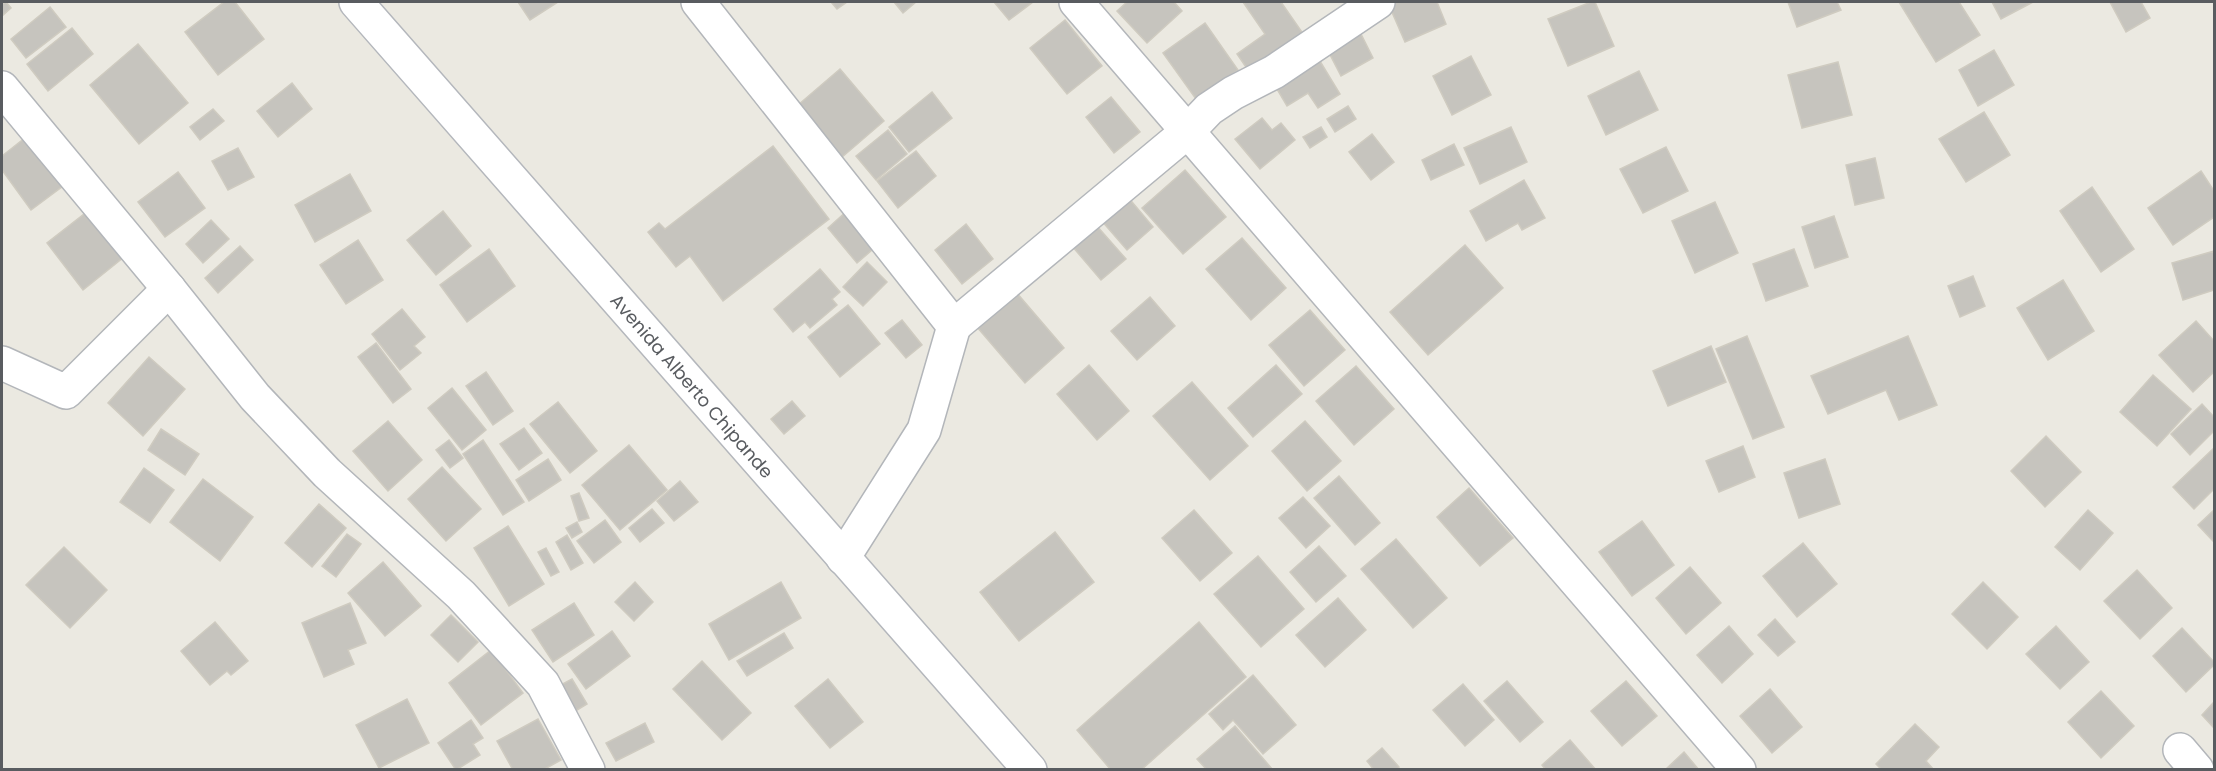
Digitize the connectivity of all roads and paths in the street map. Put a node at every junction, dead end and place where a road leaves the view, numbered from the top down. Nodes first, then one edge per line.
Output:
1 (356, 2) edge
2 (698, 2) edge
3 (1076, 2) edge
4 (1378, 2) edge
5 (2, 88) edge
6 (1188, 131) junction
7 (169, 289) junction
8 (954, 326) junction
9 (2, 363) edge
10 (843, 558) junction
11 (588, 770) edge
12 (1030, 770) edge
13 (1739, 770) edge

1 - 10 street, Avenida Alberto Chipande
2 - 8 street
3 - 6 street
4 - 6 street
5 - 7 street
6 - 8 street
6 - 13 street
7 - 9 street
7 - 11 street
8 - 10 street
10 - 12 street, Avenida Alberto Chipande

